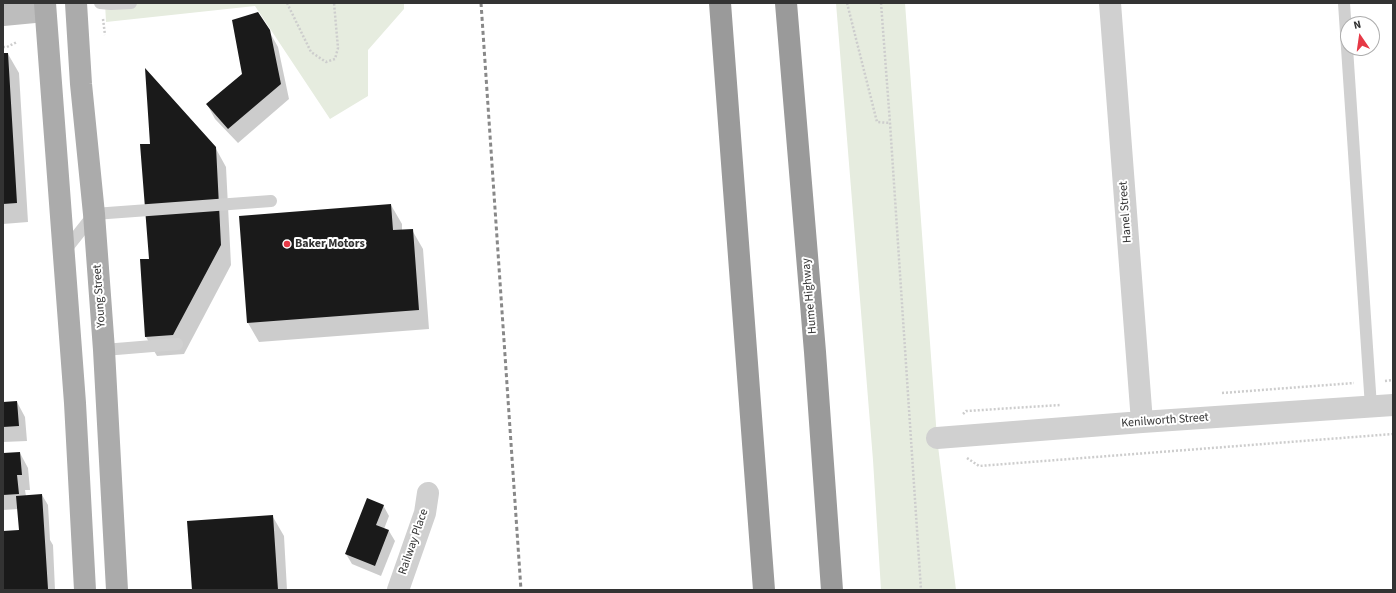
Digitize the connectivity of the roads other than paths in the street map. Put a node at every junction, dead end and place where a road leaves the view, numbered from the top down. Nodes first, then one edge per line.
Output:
1 (67, 3) edge
2 (76, 3) edge
3 (100, 3) edge
4 (130, 3) edge
5 (720, 3) edge
6 (786, 3) edge
7 (1110, 3) edge
8 (1344, 3) edge
9 (45, 7) edge
10 (3, 15) edge
11 (271, 201) dead end
12 (94, 214) junction
13 (64, 252) junction
14 (177, 344) dead end
15 (104, 350) junction
16 (1393, 405) edge
17 (1371, 407) junction
18 (1142, 422) junction
19 (937, 438) dead end
20 (428, 492) dead end
21 (85, 590) edge
22 (117, 590) edge
23 (398, 590) edge
24 (764, 590) edge
25 (832, 590) edge

1 - 9 main road
2 - 12 main road, Young Street
3 - 4 lane
5 - 24 highway
6 - 25 highway, Hume Highway
7 - 18 street, Hanel Street
8 - 17 lane
9 - 10 main road
9 - 13 main road
11 - 12 lane
12 - 13 lane
12 - 15 main road, Young Street
13 - 21 main road
14 - 15 lane
15 - 22 main road, Young Street
16 - 17 street, Kenilworth Street
17 - 18 street, Kenilworth Street
18 - 19 street, Kenilworth Street
20 - 23 street, Railway Place

